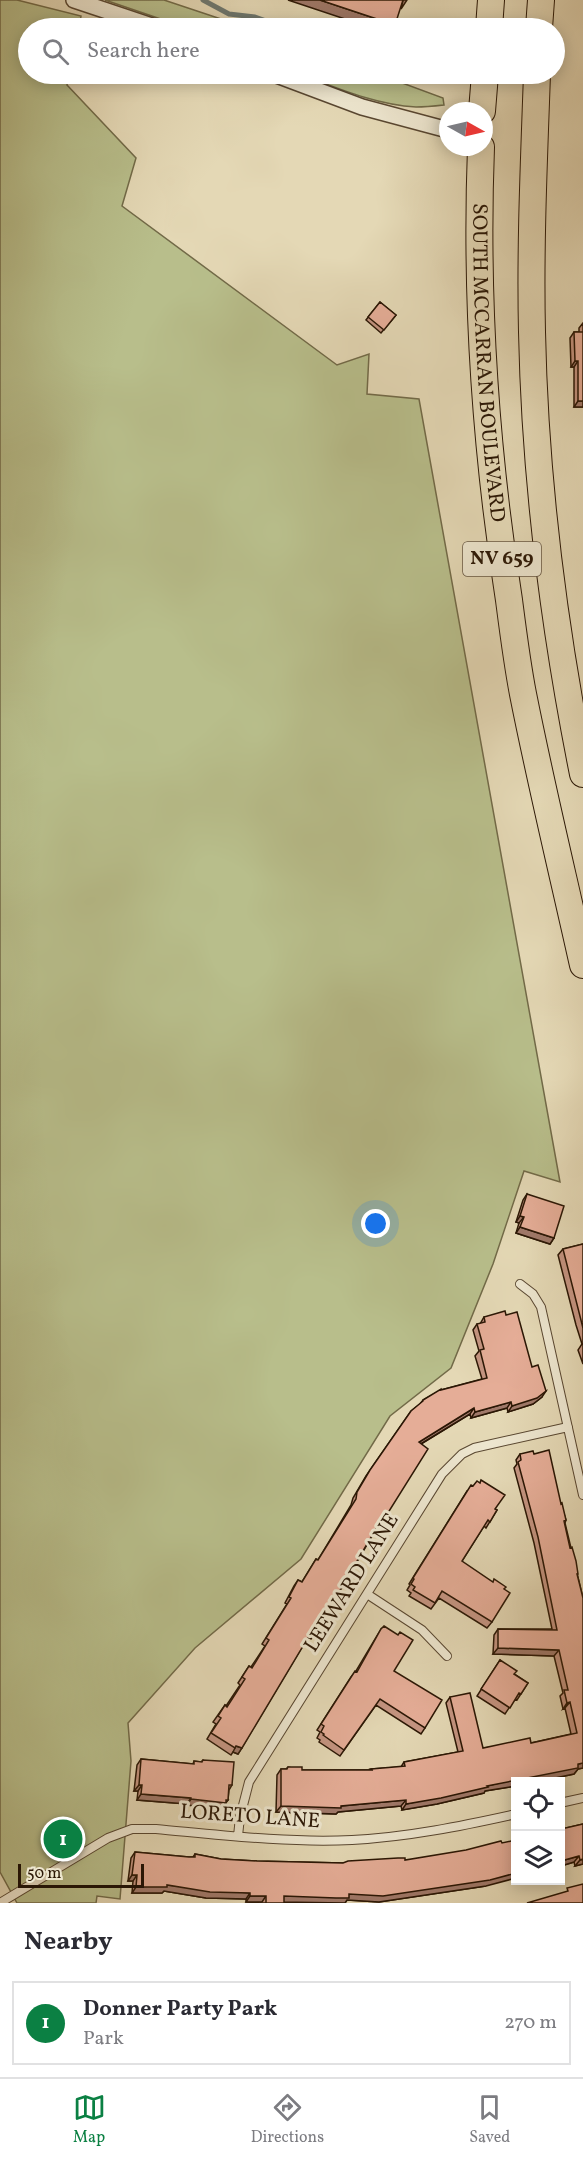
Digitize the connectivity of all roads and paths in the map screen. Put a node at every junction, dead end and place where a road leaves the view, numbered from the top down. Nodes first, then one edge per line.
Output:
1 (74, 0) edge
2 (491, 0) edge
3 (541, 0) edge
4 (128, 18) edge
5 (490, 18) edge
6 (540, 18) edge
7 (301, 84) edge
8 (484, 84) edge
9 (537, 84) edge
10 (483, 102) edge
11 (439, 127) edge
12 (481, 156) edge
13 (583, 774) edge
14 (583, 965) edge
15 (520, 1284) dead end
16 (568, 1427) junction
17 (583, 1495) edge
18 (367, 1594) junction
19 (447, 1656) dead end
20 (583, 1798) edge
21 (565, 1802) edge
22 (511, 1815) edge
23 (238, 1836) junction
24 (0, 1903) edge

1 - 4 street
2 - 5 main road
3 - 6 main road
7 - 11 street
8 - 10 main road
9 - 13 main road, NV 659
12 - 14 main road, SOUTH MCCARRAN BOULEVARD / NV 659
15 - 16 lane
16 - 17 lane
16 - 18 lane, LEEWARD LANE
18 - 19 lane
18 - 23 lane, LEEWARD LANE
20 - 21 lane
22 - 23 lane, LORETO LANE
23 - 24 lane, LORETO LANE

